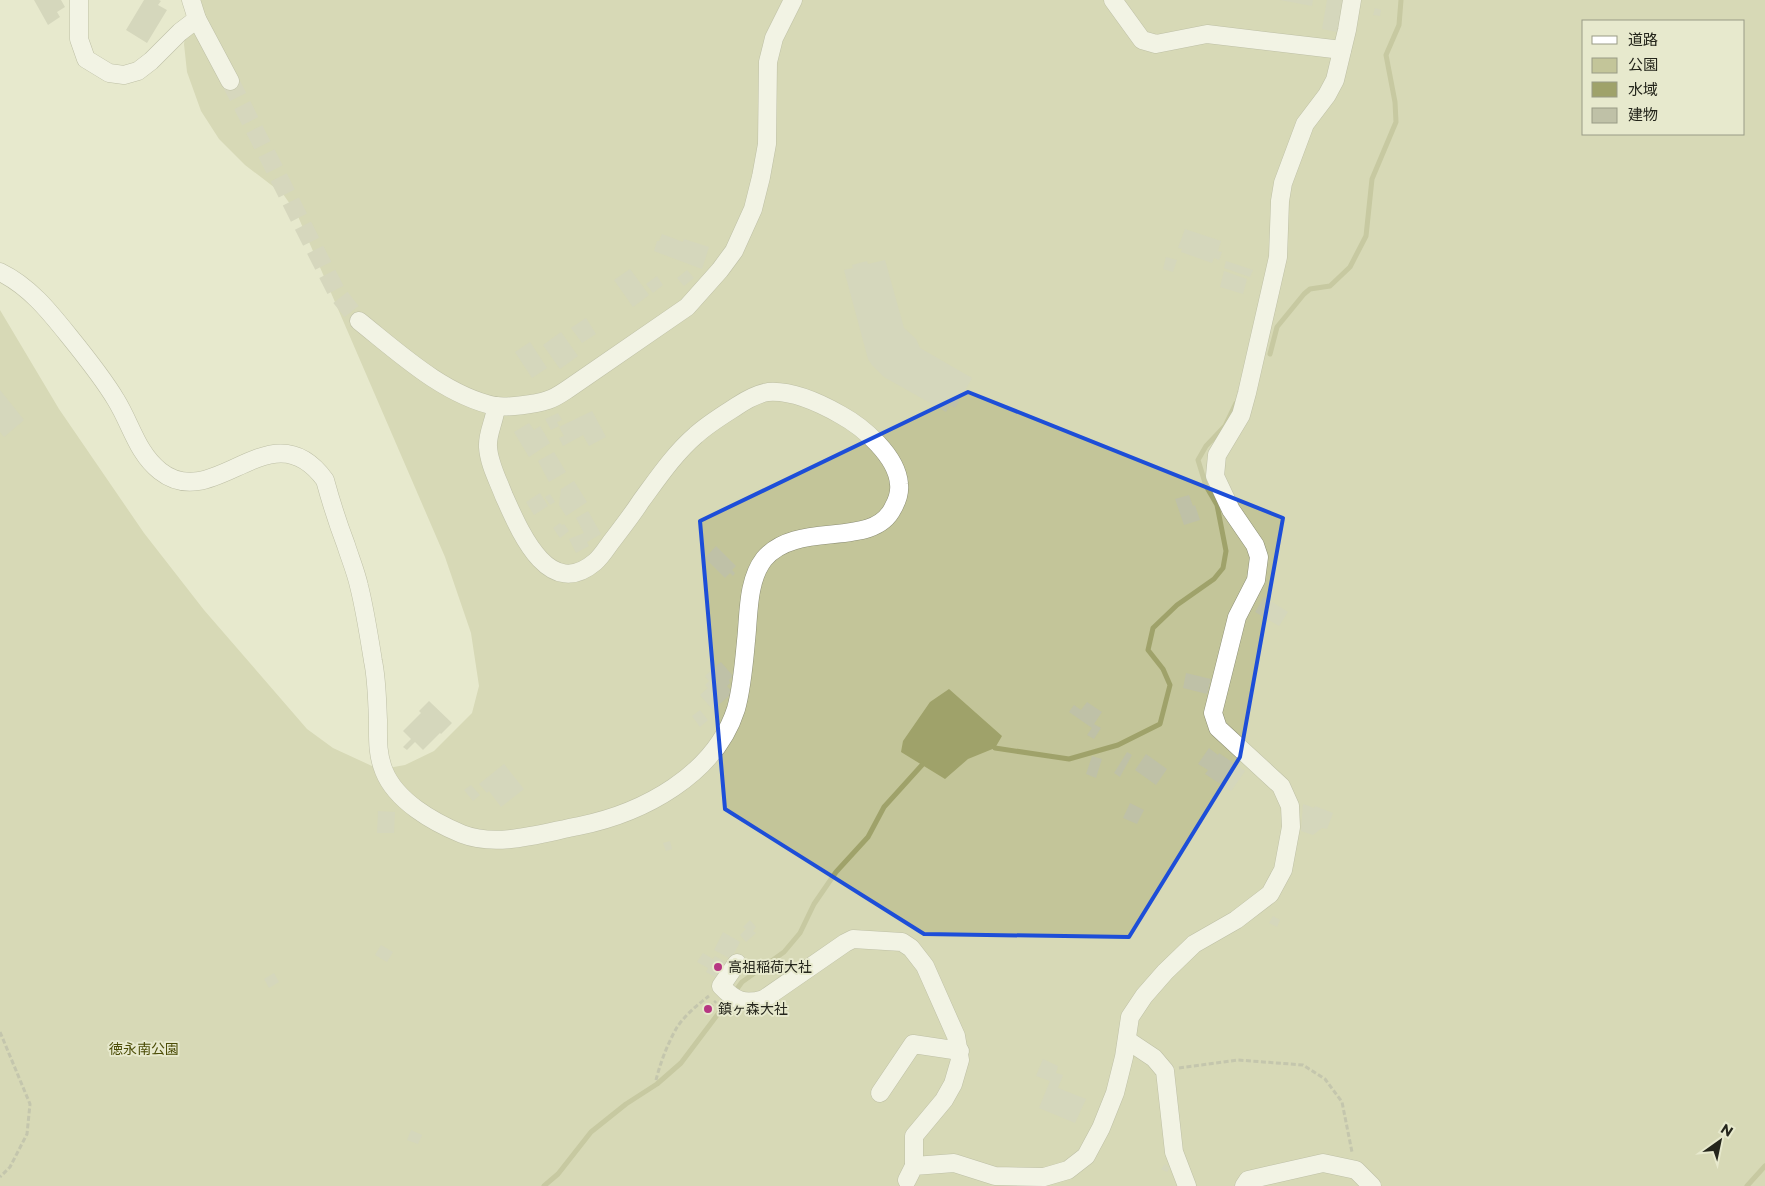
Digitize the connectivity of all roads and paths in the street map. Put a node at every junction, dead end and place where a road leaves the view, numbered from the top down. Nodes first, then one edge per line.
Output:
1 (79, 0) edge
2 (191, 0) edge
3 (793, 0) edge
4 (1113, 0) edge
5 (1352, 0) edge
6 (196, 19) junction
7 (1342, 50) junction
8 (230, 82) tunnel mouth
9 (0, 272) edge
10 (359, 321) tunnel mouth
11 (496, 406) junction
12 (737, 962) dead end
13 (721, 986) junction
14 (0, 1032) edge
15 (1127, 1040) junction
16 (960, 1051) junction
17 (1165, 1071) junction
18 (656, 1080) dead end
19 (880, 1093) dead end
20 (1356, 1170) junction
21 (0, 1177) edge
22 (1187, 1186) edge
23 (1244, 1186) edge
24 (1372, 1186) edge

1 - 6 street
2 - 6 street
3 - 11 street
4 - 7 street
5 - 7 street
6 - 8 street
7 - 15 street
9 - 11 street
10 - 11 street
12 - 13 street
13 - 16 street
13 - 18 path
14 - 21 path
15 - 16 street
15 - 17 street
16 - 19 street
17 - 20 path
17 - 22 street
20 - 23 street
20 - 24 street

